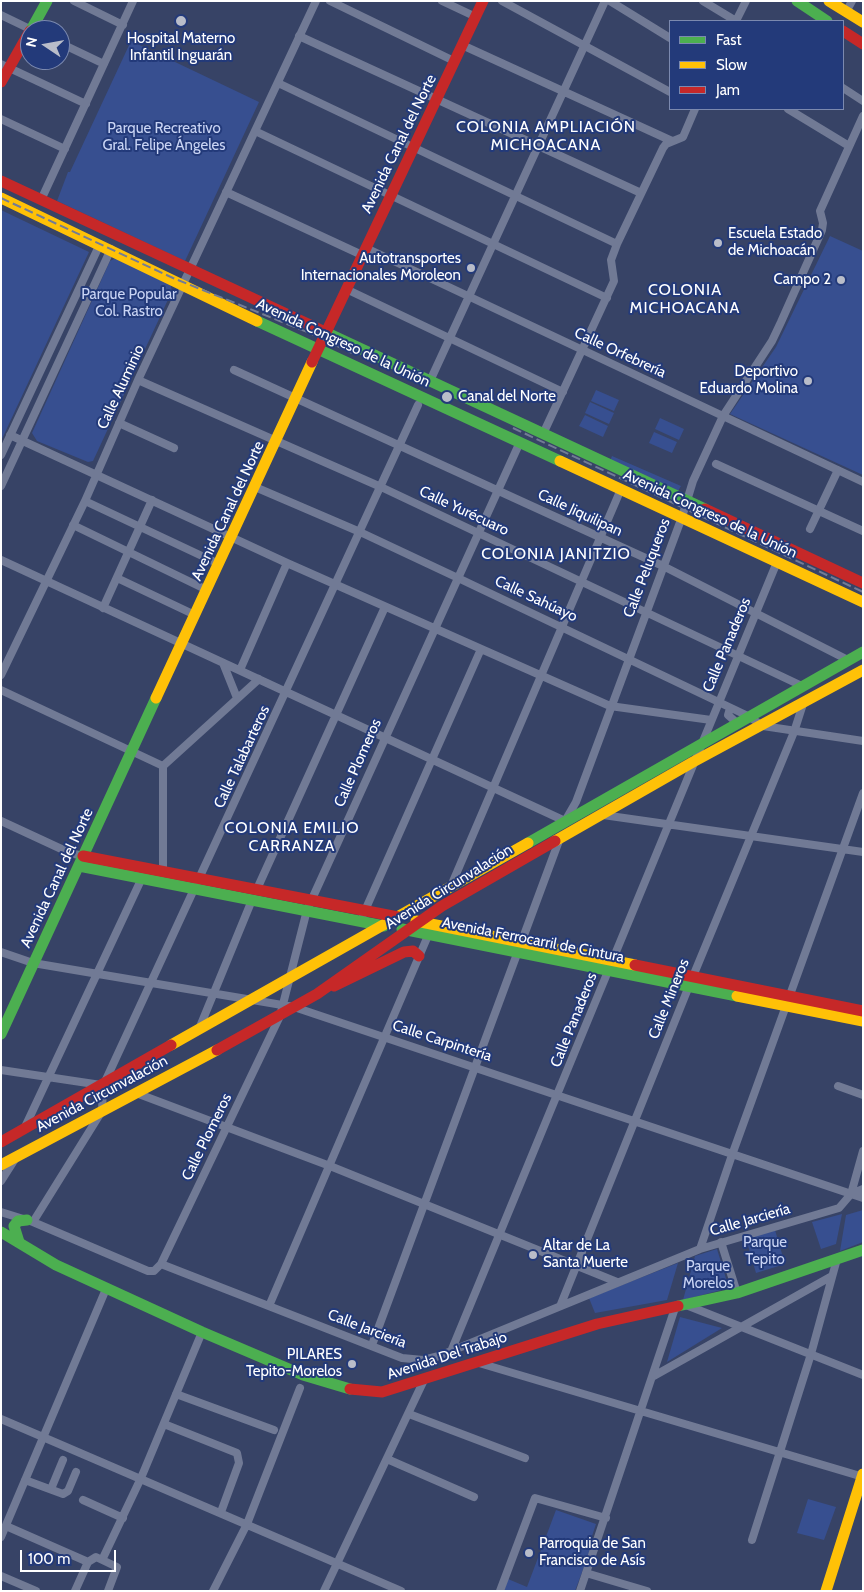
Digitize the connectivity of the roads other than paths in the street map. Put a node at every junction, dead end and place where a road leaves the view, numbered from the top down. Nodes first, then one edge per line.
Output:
1 (47, 1) edge
2 (74, 1) edge
3 (133, 1) edge
4 (316, 1) edge
5 (330, 1) edge
6 (442, 1) edge
7 (483, 1) edge
8 (502, 1) edge
9 (605, 1) edge
10 (610, 1) edge
11 (703, 1) edge
12 (746, 1) edge
13 (797, 1) edge
14 (834, 3) edge
15 (849, 6) edge
16 (1, 15) edge
17 (476, 17) junction
18 (37, 20) edge
19 (734, 20) edge
20 (736, 20) edge
21 (826, 20) edge
22 (863, 22) edge
23 (20, 24) edge
24 (123, 25) junction
25 (844, 32) edge
26 (299, 36) junction
27 (669, 37) edge
28 (863, 44) edge
29 (20, 45) edge
30 (462, 45) junction
31 (584, 46) junction
32 (70, 48) edge
33 (454, 61) junction
34 (104, 64) junction
35 (5, 66) edge
36 (1, 82) edge
37 (278, 83) junction
38 (844, 89) edge
39 (564, 90) junction
40 (669, 91) edge
41 (436, 99) junction
42 (863, 101) edge
43 (86, 104) junction
44 (695, 110) edge
45 (790, 110) edge
46 (863, 116) edge
47 (1, 119) edge
48 (255, 131) junction
49 (672, 141) junction
50 (539, 145) junction
51 (849, 146) junction
52 (412, 148) junction
53 (65, 150) junction
54 (1, 181) edge
55 (226, 192) junction
56 (641, 193) junction
57 (391, 196) junction
58 (516, 196) junction
59 (1, 198) edge
60 (41, 200) junction
61 (100, 244) junction
62 (492, 244) junction
63 (617, 244) junction
64 (111, 249) junction
65 (364, 252) junction
66 (191, 269) junction
67 (184, 284) junction
68 (346, 289) junction
69 (469, 297) junction
70 (607, 298) junction
71 (326, 333) junction
72 (449, 339) junction
73 (318, 350) junction
74 (582, 350) junction
75 (234, 370) dead end
76 (138, 380) junction
77 (430, 381) junction
78 (563, 392) junction
79 (297, 396) junction
80 (418, 405) dead end
81 (723, 416) junction
82 (119, 424) junction
83 (543, 434) junction
84 (10, 435) junction
85 (22, 441) junction
86 (276, 441) junction
87 (520, 442) junction
88 (400, 444) junction
89 (174, 448) dead end
90 (1, 455) edge
91 (716, 464) dead end
92 (838, 470) junction
93 (95, 474) junction
94 (863, 482) edge
95 (1, 486) edge
96 (255, 487) junction
97 (380, 488) junction
98 (621, 489) junction
99 (498, 490) junction
100 (152, 500) junction
101 (84, 501) junction
102 (685, 501) junction
103 (819, 510) junction
104 (682, 517) junction
105 (73, 525) junction
106 (140, 528) junction
107 (810, 529) dead end
108 (863, 531) edge
109 (360, 532) junction
110 (478, 534) junction
111 (233, 537) junction
112 (600, 538) junction
113 (129, 553) junction
114 (1, 560) edge
115 (777, 562) junction
116 (287, 563) junction
117 (219, 564) junction
118 (663, 566) junction
119 (117, 578) junction
120 (458, 578) junction
121 (581, 581) junction
122 (45, 582) junction
123 (863, 583) edge
124 (336, 585) junction
125 (207, 590) junction
126 (863, 602) edge
127 (385, 607) junction
128 (103, 608) junction
129 (645, 612) junction
130 (756, 612) junction
131 (195, 615) junction
132 (562, 627) junction
133 (436, 629) junction
134 (182, 644) junction
135 (481, 649) junction
136 (863, 652) edge
137 (738, 656) junction
138 (628, 658) junction
139 (848, 660) junction
140 (223, 662) junction
141 (240, 670) junction
142 (863, 670) edge
143 (1, 675) edge
144 (540, 675) junction
145 (259, 679) junction
146 (802, 686) junction
147 (1, 690) edge
148 (287, 692) junction
149 (238, 698) junction
150 (718, 703) junction
151 (803, 704) junction
152 (610, 706) junction
153 (730, 708) junction
154 (335, 714) junction
155 (748, 716) junction
156 (711, 720) junction
157 (737, 724) junction
158 (763, 726) junction
159 (794, 732) junction
160 (383, 739) junction
161 (863, 741) edge
162 (702, 743) junction
163 (132, 753) junction
164 (432, 760) junction
165 (694, 762) junction
166 (163, 766) junction
167 (493, 787) junction
168 (863, 793) edge
169 (603, 815) junction
170 (1, 821) edge
171 (565, 821) junction
172 (669, 826) junction
173 (561, 837) junction
174 (750, 837) junction
175 (843, 849) junction
176 (863, 852) edge
177 (81, 861) junction
178 (163, 872) junction
179 (141, 880) junction
180 (198, 884) junction
181 (450, 886) junction
182 (257, 889) junction
183 (252, 900) junction
184 (309, 905) junction
185 (363, 916) junction
186 (396, 917) junction
187 (418, 921) junction
188 (381, 925) junction
189 (431, 929) junction
190 (406, 930) junction
191 (367, 935) junction
192 (520, 947) junction
193 (1, 952) edge
194 (371, 955) junction
195 (419, 956) junction
196 (33, 963) junction
197 (611, 965) junction
198 (97, 972) junction
199 (291, 977) junction
200 (691, 981) junction
201 (153, 982) junction
202 (215, 992) junction
203 (317, 994) junction
204 (252, 1000) junction
205 (787, 1001) junction
206 (286, 1010) junction
207 (863, 1011) edge
208 (863, 1022) edge
209 (198, 1031) junction
210 (1, 1034) edge
211 (385, 1037) junction
212 (476, 1067) junction
213 (1, 1070) edge
214 (50, 1077) junction
215 (103, 1086) junction
216 (838, 1086) dead end
217 (136, 1093) junction
218 (558, 1095) junction
219 (863, 1095) edge
220 (102, 1111) junction
221 (634, 1121) junction
222 (228, 1127) junction
223 (24, 1129) junction
224 (1, 1142) edge
225 (863, 1151) edge
226 (732, 1155) junction
227 (16, 1157) junction
228 (1, 1165) edge
229 (330, 1166) junction
230 (1, 1181) edge
231 (863, 1188) edge
232 (851, 1194) junction
233 (863, 1198) edge
234 (423, 1204) junction
235 (1, 1212) edge
236 (30, 1221) junction
237 (1, 1232) edge
238 (500, 1234) junction
239 (19, 1242) junction
240 (721, 1242) junction
241 (700, 1249) junction
242 (863, 1250) edge
243 (837, 1259) junction
244 (161, 1264) junction
245 (575, 1265) junction
246 (832, 1276) junction
247 (617, 1282) junction
248 (106, 1289) junction
249 (737, 1293) junction
250 (561, 1304) junction
251 (686, 1305) junction
252 (269, 1306) junction
253 (675, 1308) junction
254 (741, 1326) junction
255 (202, 1332) junction
256 (372, 1345) junction
257 (452, 1349) junction
258 (811, 1354) junction
259 (439, 1356) junction
260 (475, 1362) junction
261 (445, 1372) junction
262 (863, 1375) edge
263 (652, 1377) junction
264 (424, 1380) junction
265 (300, 1388) dead end
266 (176, 1394) junction
267 (641, 1411) junction
268 (409, 1414) junction
269 (1, 1419) edge
270 (164, 1424) junction
271 (274, 1430) dead end
272 (44, 1436) junction
273 (779, 1450) junction
274 (525, 1458) dead end
275 (387, 1459) junction
276 (63, 1460) dead end
277 (76, 1472) dead end
278 (863, 1476) edge
279 (141, 1478) junction
280 (26, 1480) junction
281 (51, 1489) junction
282 (474, 1497) dead end
283 (83, 1500) dead end
284 (220, 1512) junction
285 (123, 1518) junction
286 (606, 1518) junction
287 (247, 1524) junction
288 (6, 1526) junction
289 (1, 1537) edge
290 (752, 1540) dead end
291 (103, 1558) junction
292 (88, 1562) junction
293 (338, 1562) junction
294 (586, 1573) junction
295 (1, 1576) edge
296 (36, 1591) edge
297 (75, 1591) edge
298 (108, 1591) edge
299 (213, 1591) edge
300 (324, 1591) edge
301 (402, 1591) edge
302 (500, 1591) edge
303 (580, 1591) edge
304 (646, 1591) edge
305 (826, 1591) edge

1 - 18 main road
2 - 24 street
3 - 24 street
4 - 26 street, Calle Aluminio
5 - 33 street
6 - 17 street
7 - 17 main road, Avenida Canal del Norte
8 - 31 street
9 - 31 street
10 - 27 street
11 - 19 street
12 - 20 street
13 - 21 main road
14 - 15 main road
15 - 22 main road
16 - 23 street
17 - 30 main road, Avenida Canal del Norte
24 - 34 street
25 - 28 main road
26 - 37 street, Calle Aluminio
26 - 41 street
29 - 35 main road
30 - 33 main road, Avenida Canal del Norte
30 - 39 street
31 - 39 street
31 - 40 street
32 - 34 street
33 - 41 main road, Avenida Canal del Norte
34 - 43 street
35 - 36 main road
35 - 43 street
37 - 48 street, Calle Aluminio
37 - 52 street
38 - 42 street
39 - 49 street
39 - 50 street
41 - 50 street
41 - 52 main road, Avenida Canal del Norte
43 - 53 street
44 - 49 street
45 - 51 street
46 - 51 street, Calle Peluqueros
47 - 53 street
48 - 55 street, Calle Aluminio
48 - 57 street
49 - 56 street
50 - 56 street
50 - 58 street
51 - 81 street, Calle Peluqueros
52 - 57 main road, Avenida Canal del Norte
52 - 58 street
53 - 60 street
54 - 60 main road, Avenida Congreso de la Unión
55 - 65 street, Calle Orfebrería
55 - 66 street, Calle Aluminio
56 - 63 street
57 - 62 street
57 - 65 main road, Avenida Canal del Norte
58 - 62 street
58 - 63 street
59 - 61 main road, Avenida Congreso de la Unión
60 - 66 main road, Avenida Congreso de la Unión
61 - 64 main road, Avenida Congreso de la Unión
61 - 84 street
62 - 69 street
62 - 70 street
63 - 70 street
64 - 67 main road, Avenida Congreso de la Unión
64 - 85 street
65 - 68 main road, Avenida Canal del Norte
65 - 69 street, Calle Orfebrería
66 - 67 street, Calle Aluminio
66 - 71 main road, Avenida Congreso de la Unión
67 - 73 main road, Avenida Congreso de la Unión
67 - 76 street, Calle Aluminio
68 - 71 main road, Avenida Canal del Norte
68 - 72 street
69 - 72 street
69 - 74 street, Calle Orfebrería
70 - 74 street
71 - 73 main road, Avenida Canal del Norte
71 - 77 main road, Avenida Congreso de la Unión
72 - 77 street
72 - 78 street
73 - 79 main road, Avenida Canal del Norte
73 - 87 main road, Avenida Congreso de la Unión
74 - 78 street
74 - 81 street, Calle Orfebrería
75 - 79 street, Calle Jiquilipan
76 - 82 street, Calle Aluminio
76 - 86 street, Calle Yurécuaro
77 - 83 main road, Avenida Congreso de la Unión
78 - 83 street
79 - 86 main road, Avenida Canal del Norte
79 - 88 street, Calle Jiquilipan
80 - 88 street, Calle Talabarteros
81 - 92 street, Calle Orfebrería
81 - 102 street, Calle Peluqueros
82 - 89 street
82 - 93 street, Calle Aluminio
83 - 102 main road, Avenida Congreso de la Unión
84 - 85 street
84 - 90 street
85 - 93 street
85 - 95 street
86 - 96 main road, Avenida Canal del Norte
86 - 97 street, Calle Yurécuaro
87 - 98 main road, Avenida Congreso de la Unión
87 - 99 street, Calle Plomeros
88 - 97 street, Calle Talabarteros
88 - 99 street, Calle Jiquilipan
91 - 103 street
92 - 94 street, Calle Orfebrería
92 - 103 street
93 - 100 street
93 - 101 street, Calle Aluminio
96 - 109 street, Calle Sahúayo
96 - 111 main road, Avenida Canal del Norte
97 - 109 street, Calle Talabarteros
97 - 110 street, Calle Yurécuaro
98 - 104 main road, Avenida Congreso de la Unión
98 - 112 street
99 - 110 street, Calle Plomeros
99 - 112 street, Calle Jiquilipan
100 - 106 street
100 - 111 street
101 - 105 street, Calle Aluminio
101 - 106 street
102 - 104 street, Calle Peluqueros
102 - 123 main road, Avenida Congreso de la Unión
103 - 107 street
103 - 108 street
104 - 115 main road, Avenida Congreso de la Unión
104 - 118 street, Calle Peluqueros
105 - 113 street
105 - 122 street, Calle Aluminio
106 - 113 street
106 - 117 street
109 - 120 street, Calle Sahúayo
109 - 124 street, Calle Talabarteros
110 - 120 street, Calle Plomeros
110 - 121 street, Calle Yurécuaro
111 - 116 street
111 - 117 main road, Avenida Canal del Norte
112 - 118 street, Calle Jiquilipan
112 - 121 street
113 - 119 street
113 - 125 street
114 - 122 street
115 - 126 main road, Avenida Congreso de la Unión
115 - 130 street, Calle Panaderos
116 - 124 street
116 - 141 street
117 - 125 main road, Avenida Canal del Norte
118 - 129 street, Calle Peluqueros
118 - 130 street, Calle Jiquilipan
119 - 128 street
119 - 131 street
120 - 132 street, Calle Sahúayo
120 - 133 street, Calle Plomeros
121 - 129 street, Calle Yurécuaro
121 - 132 street
122 - 128 street
122 - 143 street, Calle Aluminio
124 - 127 street
124 - 148 street, Calle Talabarteros
125 - 131 main road, Avenida Canal del Norte
127 - 133 street
127 - 154 street
128 - 134 street
129 - 137 street, Calle Yurécuaro
129 - 138 street, Calle Peluqueros
130 - 137 street, Calle Panaderos
130 - 139 street, Calle Jiquilipan
131 - 134 main road, Avenida Canal del Norte
132 - 138 street, Calle Sahúayo
132 - 144 street
133 - 135 street
133 - 160 street, Calle Plomeros
134 - 140 street
134 - 163 main road, Avenida Canal del Norte
135 - 144 street
135 - 164 street
136 - 139 main road, Avenida Circunvalación
137 - 146 street, Calle Yurécuaro
137 - 150 street, Calle Panaderos
138 - 150 street, Calle Sahúayo
138 - 152 street, Calle Peluqueros
139 - 146 main road, Avenida Circunvalación
140 - 141 street
140 - 149 street
141 - 145 street
142 - 151 main road, Avenida Circunvalación
144 - 152 street
144 - 167 street
145 - 148 street
145 - 149 street
146 - 155 main road, Avenida Circunvalación
147 - 163 street
148 - 154 street
148 - 180 street, Calle Talabarteros
149 - 166 street
150 - 153 street, Calle Sahúayo
150 - 156 street, Calle Panaderos
151 - 158 main road, Avenida Circunvalación
151 - 159 street, Calle Mineros
152 - 156 street
152 - 171 street, Calle Peluqueros
153 - 155 street, Calle Sahúayo
153 - 157 street
154 - 160 street
154 - 182 street
155 - 157 main road, Avenida Circunvalación
155 - 158 street, Calle Sahúayo
156 - 162 street, Calle Panaderos
157 - 162 main road, Avenida Circunvalación
158 - 159 street
158 - 165 main road, Avenida Circunvalación
159 - 161 street
159 - 174 street, Calle Mineros
160 - 164 street
160 - 184 street, Calle Plomeros
162 - 165 street, Calle Panaderos
162 - 171 main road, Avenida Circunvalación
163 - 166 street
163 - 177 main road, Avenida Canal del Norte
164 - 167 street
164 - 185 street
165 - 169 main road, Avenida Circunvalación
165 - 172 street, Calle Panaderos
166 - 178 street
167 - 171 street
167 - 181 street
168 - 175 street
169 - 172 street
169 - 173 main road, Avenida Circunvalación
170 - 177 street
171 - 181 main road, Avenida Circunvalación
172 - 174 street
172 - 197 street, Calle Panaderos
173 - 187 main road, Avenida Circunvalación
173 - 192 street
174 - 175 street
174 - 200 street, Calle Mineros
175 - 176 street
175 - 205 street
177 - 178 main road, Avenida Ferrocarril de Cintura
177 - 179 main road, Avenida Ferrocarril de Cintura
177 - 196 main road, Avenida Canal del Norte
178 - 180 main road, Avenida Ferrocarril de Cintura
179 - 180 main road, Avenida Ferrocarril de Cintura
179 - 198 street
180 - 182 main road, Avenida Ferrocarril de Cintura
180 - 183 main road, Avenida Ferrocarril de Cintura
180 - 201 street, Calle Talabarteros
181 - 186 main road, Avenida Circunvalación
182 - 184 main road, Avenida Ferrocarril de Cintura
183 - 184 main road, Avenida Ferrocarril de Cintura
183 - 202 street
184 - 185 main road, Avenida Ferrocarril de Cintura
184 - 199 street, Calle Plomeros
185 - 186 main road, Avenida Ferrocarril de Cintura
185 - 188 main road, Avenida Ferrocarril de Cintura
186 - 187 main road, Avenida Ferrocarril de Cintura
186 - 188 main road, Avenida Circunvalación
187 - 189 main road, Avenida Ferrocarril de Cintura
187 - 190 main road, Avenida Circunvalación
188 - 190 main road, Avenida Ferrocarril de Cintura
188 - 191 main road, Avenida Circunvalación
189 - 190 main road, Avenida Ferrocarril de Cintura
189 - 192 main road, Avenida Ferrocarril de Cintura
189 - 195 street
190 - 194 main road, Avenida Circunvalación
191 - 194 main road
191 - 199 main road, Avenida Circunvalación
192 - 197 main road, Avenida Ferrocarril de Cintura
192 - 212 street
193 - 196 street, Calle Carpintería
194 - 203 main road, Avenida Circunvalación
195 - 203 main road
195 - 211 street
196 - 198 street, Calle Carpintería
196 - 210 main road, Avenida Canal del Norte
197 - 200 main road, Avenida Ferrocarril de Cintura
197 - 218 street, Calle Panaderos
198 - 201 street, Calle Carpintería
198 - 214 street
199 - 204 main road, Avenida Circunvalación
199 - 206 street, Calle Plomeros
200 - 205 main road, Avenida Ferrocarril de Cintura
200 - 221 street, Calle Mineros
201 - 202 street, Calle Carpintería
201 - 215 street, Calle Talabarteros
202 - 204 street, Calle Carpintería
202 - 209 street
203 - 206 main road, Avenida Circunvalación
204 - 206 street, Calle Carpintería
204 - 209 main road, Avenida Circunvalación
205 - 207 main road, Avenida Ferrocarril de Cintura
205 - 208 main road, Avenida Ferrocarril de Cintura
205 - 226 street
206 - 211 street, Calle Carpintería
206 - 217 main road, Avenida Circunvalación
206 - 222 street, Calle Plomeros
209 - 215 main road, Avenida Circunvalación
211 - 212 street, Calle Carpintería
211 - 229 street
212 - 218 street, Calle Carpintería
212 - 234 street
213 - 214 street
214 - 215 street
214 - 223 street
215 - 220 street, Calle Talabarteros
215 - 223 main road, Avenida Circunvalación
216 - 219 street
217 - 220 main road, Avenida Circunvalación
217 - 222 street
218 - 221 street, Calle Carpintería
218 - 238 street, Calle Panaderos
220 - 227 main road, Avenida Circunvalación
220 - 236 street, Calle Talabarteros
221 - 226 street, Calle Carpintería
221 - 245 street, Calle Mineros
222 - 229 street
222 - 244 street, Calle Plomeros
223 - 224 main road, Avenida Circunvalación
225 - 232 street
226 - 232 street, Calle Carpintería
226 - 241 street
227 - 228 main road, Avenida Circunvalación
227 - 230 street
229 - 234 street
229 - 252 street
231 - 232 street, Calle Jarciería
232 - 233 street, Calle Carpintería
232 - 240 street, Calle Jarciería
234 - 238 street
234 - 256 street
235 - 236 street
236 - 239 main road
236 - 244 street
237 - 239 main road, Avenida Del Trabajo
238 - 245 street
238 - 257 street, Calle Panaderos
239 - 248 main road, Avenida Del Trabajo
240 - 241 street, Calle Jarciería
240 - 249 street
241 - 247 street, Calle Jarciería
242 - 243 main road, Avenida Del Trabajo
243 - 246 street
243 - 249 main road, Avenida Del Trabajo
244 - 252 street, Calle Jarciería
245 - 247 street
245 - 250 street, Calle Mineros
246 - 254 street
246 - 258 street
247 - 250 street, Calle Jarciería
248 - 255 main road, Avenida Del Trabajo
248 - 272 street
249 - 251 main road, Avenida Del Trabajo
250 - 257 street, Calle Jarciería
251 - 253 main road, Avenida Del Trabajo
251 - 254 street
252 - 256 street, Calle Jarciería
253 - 260 main road, Avenida Del Trabajo
253 - 263 street
254 - 258 street
254 - 263 street
255 - 264 main road, Avenida Del Trabajo
255 - 266 street
256 - 259 street, Calle Jarciería
257 - 259 street, Calle Jarciería
258 - 262 street
258 - 273 street
259 - 261 street
260 - 261 main road, Avenida Del Trabajo
260 - 267 street
261 - 264 main road, Avenida Del Trabajo
263 - 267 street
264 - 268 street
265 - 287 street
266 - 270 street
266 - 271 street
267 - 273 street
267 - 286 street
268 - 274 street
268 - 275 street
269 - 272 street
270 - 279 street
270 - 284 street
272 - 279 street
272 - 280 street
273 - 278 street
273 - 290 street
275 - 282 street
275 - 293 street
276 - 281 street
277 - 281 street
278 - 305 main road
279 - 284 street
279 - 285 street
280 - 281 street
280 - 288 street
283 - 285 street
284 - 287 street
285 - 291 street
286 - 294 street
286 - 302 street
287 - 293 street
287 - 299 street
288 - 289 street
288 - 292 street
291 - 292 street
291 - 298 street
292 - 297 street
293 - 300 street
293 - 301 street
294 - 303 street
294 - 304 street
295 - 296 street

